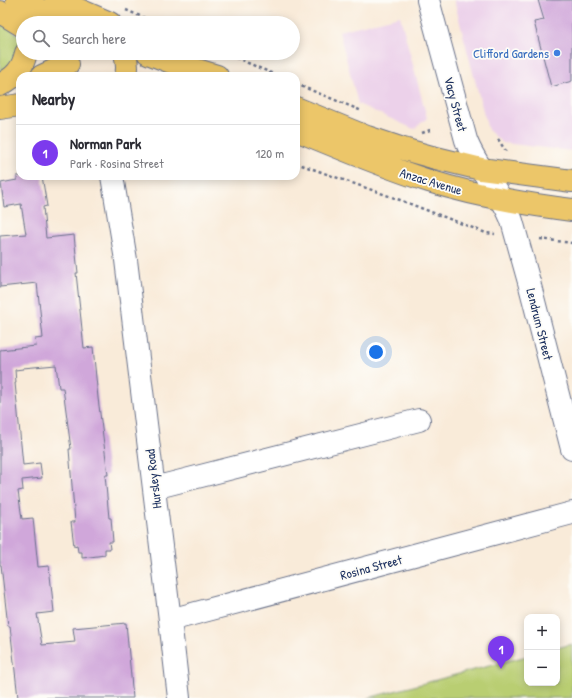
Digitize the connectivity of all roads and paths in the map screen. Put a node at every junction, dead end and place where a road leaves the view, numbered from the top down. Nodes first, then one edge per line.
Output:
1 (17, 0) edge
2 (56, 0) edge
3 (428, 0) edge
4 (0, 12) edge
5 (55, 16) edge
6 (117, 16) edge
7 (16, 23) edge
8 (24, 60) edge
9 (127, 60) edge
10 (166, 60) edge
11 (192, 60) edge
12 (241, 60) edge
13 (67, 61) edge
14 (18, 72) edge
15 (49, 72) edge
16 (127, 72) edge
17 (204, 72) edge
18 (214, 72) edge
19 (269, 72) edge
20 (16, 75) edge
21 (0, 85) edge
22 (300, 86) edge
23 (16, 90) edge
24 (0, 97) edge
25 (16, 105) edge
26 (0, 108) edge
27 (300, 110) edge
28 (368, 114) dead end
29 (433, 129) dead end
30 (300, 132) edge
31 (418, 134) dead end
32 (300, 163) edge
33 (481, 169) junction
34 (113, 180) edge
35 (122, 180) edge
36 (572, 181) edge
37 (502, 200) junction
38 (572, 210) edge
39 (497, 234) dead end
40 (540, 239) dead end
41 (572, 243) edge
42 (126, 260) junction
43 (419, 420) dead end
44 (572, 449) edge
45 (154, 488) junction
46 (572, 513) edge
47 (170, 620) junction
48 (179, 698) edge

1 - 5 main road
2 - 6 main road
3 - 33 street, Vacy Street
4 - 7 main road
8 - 14 main road
9 - 16 main road
10 - 17 main road
11 - 18 main road
12 - 19 path
13 - 15 main road
20 - 21 main road
22 - 28 path
23 - 24 main road
25 - 26 main road
27 - 33 main road, Anzac Avenue
29 - 31 path
30 - 37 main road, Anzac Avenue
32 - 39 path
33 - 36 main road, Anzac Avenue
33 - 37 street, Vacy Street
34 - 42 street, Hursley Road
35 - 42 street, Hursley Road
37 - 38 main road, Anzac Avenue
37 - 44 street, Lendrum Street
40 - 41 path
42 - 45 street, Hursley Road
43 - 45 street
45 - 47 street, Hursley Road
46 - 47 street, Rosina Street
47 - 48 street, Hursley Road

